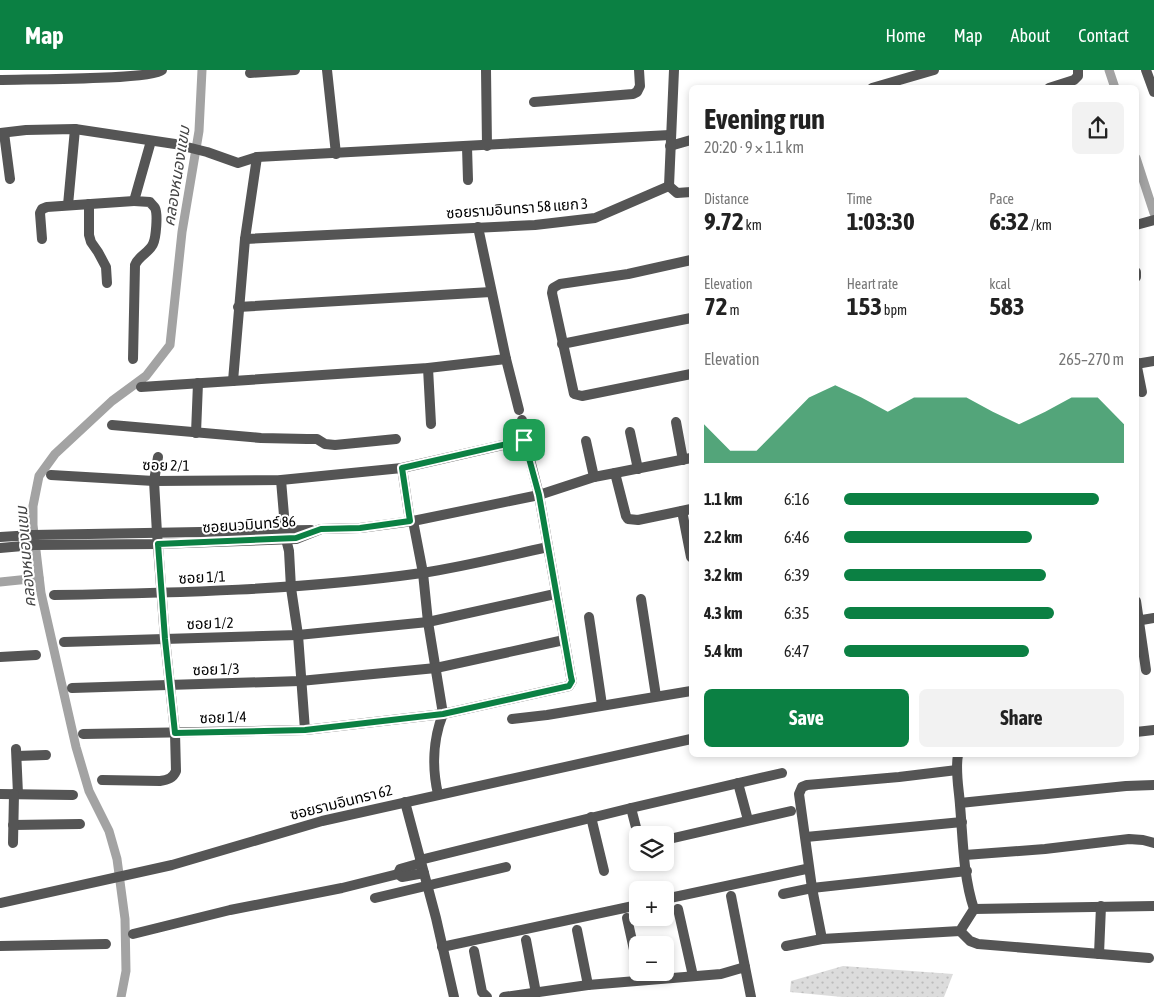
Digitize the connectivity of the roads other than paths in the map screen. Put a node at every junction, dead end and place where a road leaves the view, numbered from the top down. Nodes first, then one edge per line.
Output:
1 (162, 70) edge
2 (295, 70) edge
3 (327, 70) edge
4 (486, 70) edge
5 (640, 70) edge
6 (674, 70) edge
7 (934, 70) edge
8 (1146, 70) edge
9 (250, 74) dead end
10 (1076, 75) edge
11 (0, 80) edge
12 (882, 85) edge
13 (1055, 85) edge
14 (1154, 92) edge
15 (534, 102) dead end
16 (75, 129) junction
17 (2, 133) edge
18 (670, 135) junction
19 (151, 141) junction
20 (689, 141) edge
21 (488, 146) junction
22 (670, 146) junction
23 (467, 147) junction
24 (336, 154) junction
25 (257, 157) junction
26 (10, 179) dead end
27 (468, 180) dead end
28 (669, 186) junction
29 (689, 192) edge
30 (134, 201) junction
31 (89, 204) junction
32 (68, 205) junction
33 (1152, 220) edge
34 (1139, 223) edge
35 (478, 227) junction
36 (42, 239) dead end
37 (246, 239) junction
38 (689, 260) edge
39 (107, 283) dead end
40 (491, 292) junction
41 (238, 307) junction
42 (689, 318) edge
43 (562, 344) junction
44 (133, 359) dead end
45 (506, 359) junction
46 (1154, 361) edge
47 (1139, 364) edge
48 (428, 368) junction
49 (689, 374) edge
50 (1139, 378) edge
51 (233, 380) junction
52 (198, 383) junction
53 (141, 386) dead end
54 (1142, 392) dead end
55 (676, 422) dead end
56 (430, 424) dead end
57 (112, 425) dead end
58 (630, 432) dead end
59 (196, 433) junction
60 (396, 439) dead end
61 (524, 440) junction
62 (586, 441) dead end
63 (158, 457) dead end
64 (687, 459) edge
65 (402, 468) junction
66 (638, 469) junction
67 (615, 473) junction
68 (51, 475) dead end
69 (594, 477) junction
70 (281, 480) junction
71 (154, 481) junction
72 (539, 495) junction
73 (687, 510) edge
74 (412, 521) junction
75 (689, 532) edge
76 (157, 533) junction
77 (286, 535) junction
78 (0, 537) edge
79 (34, 540) junction
80 (158, 544) junction
81 (548, 547) junction
82 (0, 548) edge
83 (423, 573) junction
84 (291, 588) junction
85 (162, 594) junction
86 (556, 594) junction
87 (54, 595) dead end
88 (641, 599) dead end
89 (589, 617) dead end
90 (1154, 618) edge
91 (1139, 621) edge
92 (428, 622) junction
93 (1139, 627) edge
94 (298, 635) junction
95 (165, 639) junction
96 (564, 640) junction
97 (64, 642) dead end
98 (36, 655) dead end
99 (0, 658) edge
100 (436, 668) junction
101 (1146, 670) dead end
102 (300, 681) junction
103 (171, 685) junction
104 (72, 688) dead end
105 (689, 690) edge
106 (656, 696) junction
107 (602, 706) junction
108 (443, 714) junction
109 (512, 719) dead end
110 (305, 730) junction
111 (1154, 730) edge
112 (1139, 732) edge
113 (175, 733) junction
114 (83, 734) dead end
115 (689, 739) edge
116 (46, 755) dead end
117 (958, 757) edge
118 (957, 770) junction
119 (782, 773) dead end
120 (102, 780) dead end
121 (738, 783) junction
122 (1154, 785) edge
123 (0, 794) edge
124 (16, 794) junction
125 (438, 794) junction
126 (73, 795) dead end
127 (405, 802) junction
128 (960, 803) junction
129 (631, 808) junction
130 (791, 811) dead end
131 (591, 817) junction
132 (748, 820) junction
133 (962, 822) junction
134 (80, 824) dead end
135 (13, 825) junction
136 (636, 826) edge
137 (806, 837) junction
138 (674, 838) edge
139 (1154, 843) edge
140 (13, 844) dead end
141 (965, 855) junction
142 (421, 863) junction
143 (506, 868) dead end
144 (806, 869) dead end
145 (604, 871) dead end
146 (967, 871) junction
147 (428, 886) junction
148 (812, 888) junction
149 (783, 894) dead end
150 (732, 896) dead end
151 (674, 897) edge
152 (375, 898) dead end
153 (0, 903) edge
154 (1154, 904) edge
155 (1101, 906) junction
156 (629, 907) edge
157 (678, 908) dead end
158 (974, 909) junction
159 (626, 918) dead end
160 (577, 930) dead end
161 (960, 931) junction
162 (133, 934) dead end
163 (630, 936) edge
164 (822, 939) junction
165 (526, 940) dead end
166 (106, 944) dead end
167 (0, 946) edge
168 (786, 946) dead end
169 (442, 948) junction
170 (474, 951) dead end
171 (1098, 954) junction
172 (1149, 958) dead end
173 (746, 967) junction
174 (674, 976) edge
175 (693, 976) junction
176 (629, 978) edge
177 (588, 985) junction
178 (536, 993) junction
179 (454, 997) edge
180 (488, 997) edge
181 (504, 997) edge
182 (751, 997) edge

1 - 11 street
2 - 9 street
3 - 24 street
4 - 21 street
5 - 15 street
6 - 18 street
7 - 12 street
8 - 14 street
10 - 13 street
16 - 17 street
16 - 19 street
16 - 32 street
17 - 26 street
18 - 21 street
18 - 22 street
19 - 25 street
19 - 30 street
20 - 22 street
21 - 23 street
22 - 28 street
23 - 24 street
23 - 27 street
24 - 25 street
25 - 37 street
28 - 29 street
28 - 35 street, ซอยรามอินทรา 58 แยก 3
30 - 31 street
30 - 44 street
31 - 32 street
31 - 39 street
32 - 36 street
33 - 34 street
35 - 37 street, ซอยรามอินทรา 58 แยก 3
35 - 40 street
37 - 41 street
38 - 43 street
40 - 41 street
40 - 45 street
41 - 51 street
42 - 43 street
43 - 49 street
45 - 48 street
45 - 61 street
46 - 47 street
48 - 51 street
48 - 56 street
50 - 54 street
51 - 52 street
52 - 53 street
52 - 59 street
55 - 64 street
57 - 59 street
58 - 66 street
59 - 60 street
61 - 65 street, ซอย 2/1
61 - 72 street
62 - 69 street
63 - 71 street
64 - 66 street, ซอยนวมินทร์ 86
65 - 70 street, ซอย 2/1
65 - 74 street
66 - 67 street, ซอยนวมินทร์ 86
67 - 69 street, ซอยนวมินทร์ 86
67 - 73 street
68 - 71 street, ซอย 2/1
69 - 72 street, ซอยนวมินทร์ 86
70 - 71 street, ซอย 2/1
70 - 77 street
71 - 76 street
72 - 74 street, ซอยนวมินทร์ 86
72 - 81 street
73 - 75 street
74 - 77 street, ซอยนวมินทร์ 86
74 - 83 street
76 - 77 street, ซอยนวมินทร์ 86
76 - 79 street, ซอยนวมินทร์ 86
76 - 80 street
77 - 80 street, ซอยนวมินทร์ 86
77 - 84 street
78 - 79 street, ซอยนวมินทร์ 86
79 - 80 street, ซอยนวมินทร์ 86
79 - 82 street, ซอยนวมินทร์ 86
80 - 85 street
81 - 83 street, ซอย 1/1
81 - 86 street
83 - 84 street, ซอย 1/1
83 - 92 street
84 - 85 street, ซอย 1/1
84 - 94 street
85 - 87 street, ซอย 1/1
85 - 95 street
86 - 92 street, ซอย 1/2
86 - 96 street
88 - 106 street
89 - 107 street
90 - 91 street
92 - 94 street, ซอย 1/2
92 - 100 street
93 - 101 street
94 - 95 street, ซอย 1/2
94 - 102 street
95 - 97 street, ซอย 1/2
95 - 103 street
96 - 100 street, ซอย 1/3
96 - 108 street, ซอย 1/4
98 - 99 street
100 - 102 street, ซอย 1/3
100 - 108 street
102 - 103 street, ซอย 1/3
102 - 110 street
103 - 104 street, ซอย 1/3
103 - 113 street
105 - 106 street
106 - 107 street
107 - 109 street
108 - 110 street, ซอย 1/4
108 - 125 street
110 - 113 street, ซอย 1/4
111 - 112 street
113 - 114 street, ซอย 1/4
113 - 120 street
115 - 125 street, ซอยรามอินทรา 62
116 - 124 street
117 - 118 street
118 - 128 street
118 - 137 street
119 - 121 street
121 - 129 street
121 - 132 street
122 - 128 street
123 - 124 street
124 - 126 street
124 - 135 street
125 - 127 street, ซอยรามอินทรา 62
127 - 142 street
127 - 153 street, ซอยรามอินทรา 62
128 - 133 street
129 - 131 street
129 - 136 street
130 - 132 street
131 - 142 street
131 - 145 street
132 - 138 street
133 - 137 street
133 - 141 street
134 - 135 street
135 - 140 street
137 - 148 street
139 - 141 street
141 - 146 street
142 - 147 street
142 - 162 street
143 - 147 street
144 - 151 street
146 - 148 street
146 - 158 street
147 - 152 street
147 - 169 street
148 - 149 street
148 - 164 street
150 - 173 street
154 - 155 street
155 - 158 street
155 - 171 street
156 - 169 street
157 - 175 street
158 - 161 street
159 - 163 street
160 - 177 street
161 - 164 street
161 - 171 street
164 - 168 street
165 - 178 street
166 - 167 street
169 - 179 street
170 - 180 street
171 - 172 street
173 - 175 street
173 - 182 street
174 - 175 street
176 - 177 street
177 - 178 street
178 - 181 street

